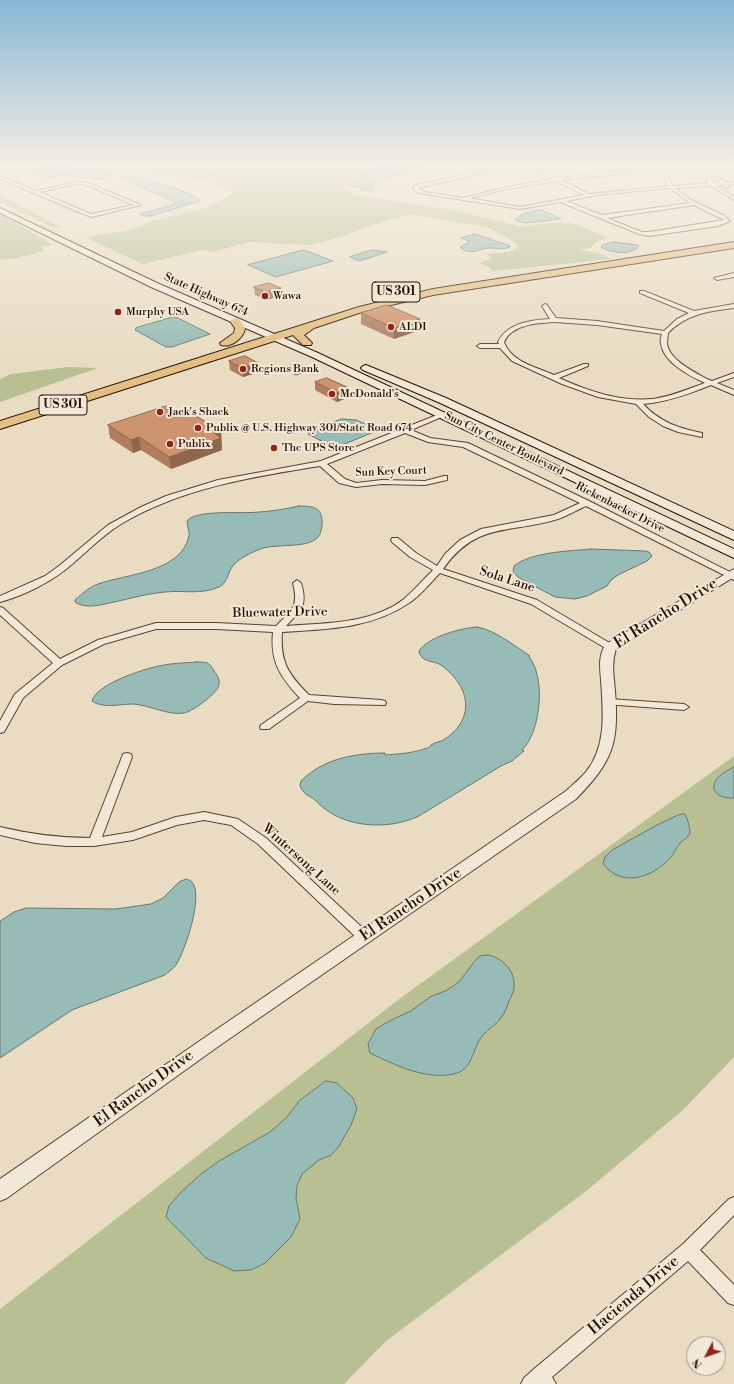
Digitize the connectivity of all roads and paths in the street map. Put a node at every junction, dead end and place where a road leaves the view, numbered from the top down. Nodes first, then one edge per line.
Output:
1 (38, 232) edge
2 (43, 232) edge
3 (58, 232) edge
4 (635, 232) edge
5 (666, 232) edge
6 (734, 245) edge
7 (83, 251) junction
8 (106, 262) junction
9 (617, 264) junction
10 (145, 273) junction
11 (734, 275) edge
12 (717, 278) dead end
13 (155, 286) junction
14 (642, 292) dead end
15 (545, 306) dead end
16 (734, 306) edge
17 (694, 313) junction
18 (554, 320) junction
19 (235, 321) junction
20 (313, 325) junction
21 (260, 332) junction
22 (272, 333) junction
23 (665, 333) junction
24 (284, 334) junction
25 (225, 343) junction
26 (307, 343) junction
27 (480, 346) dead end
28 (501, 346) junction
29 (586, 365) dead end
30 (734, 375) edge
31 (555, 377) junction
32 (711, 382) junction
33 (734, 393) edge
34 (638, 402) junction
35 (0, 414) edge
36 (442, 415) junction
37 (0, 425) edge
38 (405, 430) junction
39 (699, 435) dead end
40 (553, 452) junction
41 (322, 463) junction
42 (444, 478) dead end
43 (586, 503) junction
44 (734, 536) edge
45 (395, 540) dead end
46 (734, 554) edge
47 (438, 570) junction
48 (732, 575) edge
49 (297, 583) dead end
50 (0, 599) edge
51 (0, 610) edge
52 (278, 629) junction
53 (610, 647) junction
54 (59, 663) junction
55 (306, 698) junction
56 (381, 702) dead end
57 (609, 702) junction
58 (684, 707) dead end
59 (265, 727) dead end
60 (0, 730) edge
61 (127, 757) dead end
62 (0, 831) edge
63 (94, 842) junction
64 (364, 937) junction
65 (0, 1191) edge
66 (734, 1204) edge
67 (689, 1250) junction
68 (734, 1297) edge
69 (539, 1381) edge

1 - 7 main road
2 - 7 main road, State Highway 674
3 - 10 main road, State Highway 674
4 - 5 street
6 - 9 main road, US 301
7 - 8 main road, State Highway 674
7 - 10 main road
8 - 13 main road, State Highway 674
8 - 13 main road
9 - 20 main road, US 301
9 - 22 main road, US 301
10 - 22 main road, State Highway 674
11 - 12 street
13 - 19 main road, State Highway 674
14 - 17 street
15 - 18 street
16 - 17 street
17 - 23 street
18 - 23 street
18 - 28 street
19 - 21 main road, State Highway 674
19 - 25 main road
20 - 24 main road, US 301
20 - 26 main road
21 - 22 main road, US 301
21 - 25 main road, US 301
22 - 24 main road, US 301
22 - 36 main road, Sun City Center Boulevard
22 - 37 main road, US 301
23 - 32 street
24 - 26 main road, Sun City Center Boulevard
25 - 35 main road, US 301
26 - 40 main road, Sun City Center Boulevard
27 - 28 street
28 - 31 street
29 - 31 street
30 - 32 street
31 - 34 street
32 - 33 street
32 - 34 street
34 - 39 street
36 - 38 street
36 - 40 main road
36 - 46 main road, Sun City Center Boulevard
38 - 41 street
38 - 43 street, Rickenbacker Drive
40 - 44 main road, Sun City Center Boulevard
41 - 42 street, Sun Key Court
41 - 50 street
43 - 47 street, Bluewater Drive
43 - 48 street, Rickenbacker Drive
45 - 47 street, Sola Lane
47 - 52 street, Bluewater Drive
47 - 53 street, Sola Lane
48 - 53 street, El Rancho Drive
49 - 52 street
51 - 54 street
52 - 54 street, Bluewater Drive
52 - 55 street
53 - 57 street, El Rancho Drive
54 - 60 street, Bluewater Drive
55 - 56 street
55 - 59 street
57 - 58 street
57 - 64 street, El Rancho Drive
61 - 63 street
62 - 63 street, Wintersong Lane
63 - 64 street, Wintersong Lane
64 - 65 street, El Rancho Drive
66 - 67 street, Hacienda Drive
67 - 68 street
67 - 69 street, Hacienda Drive

